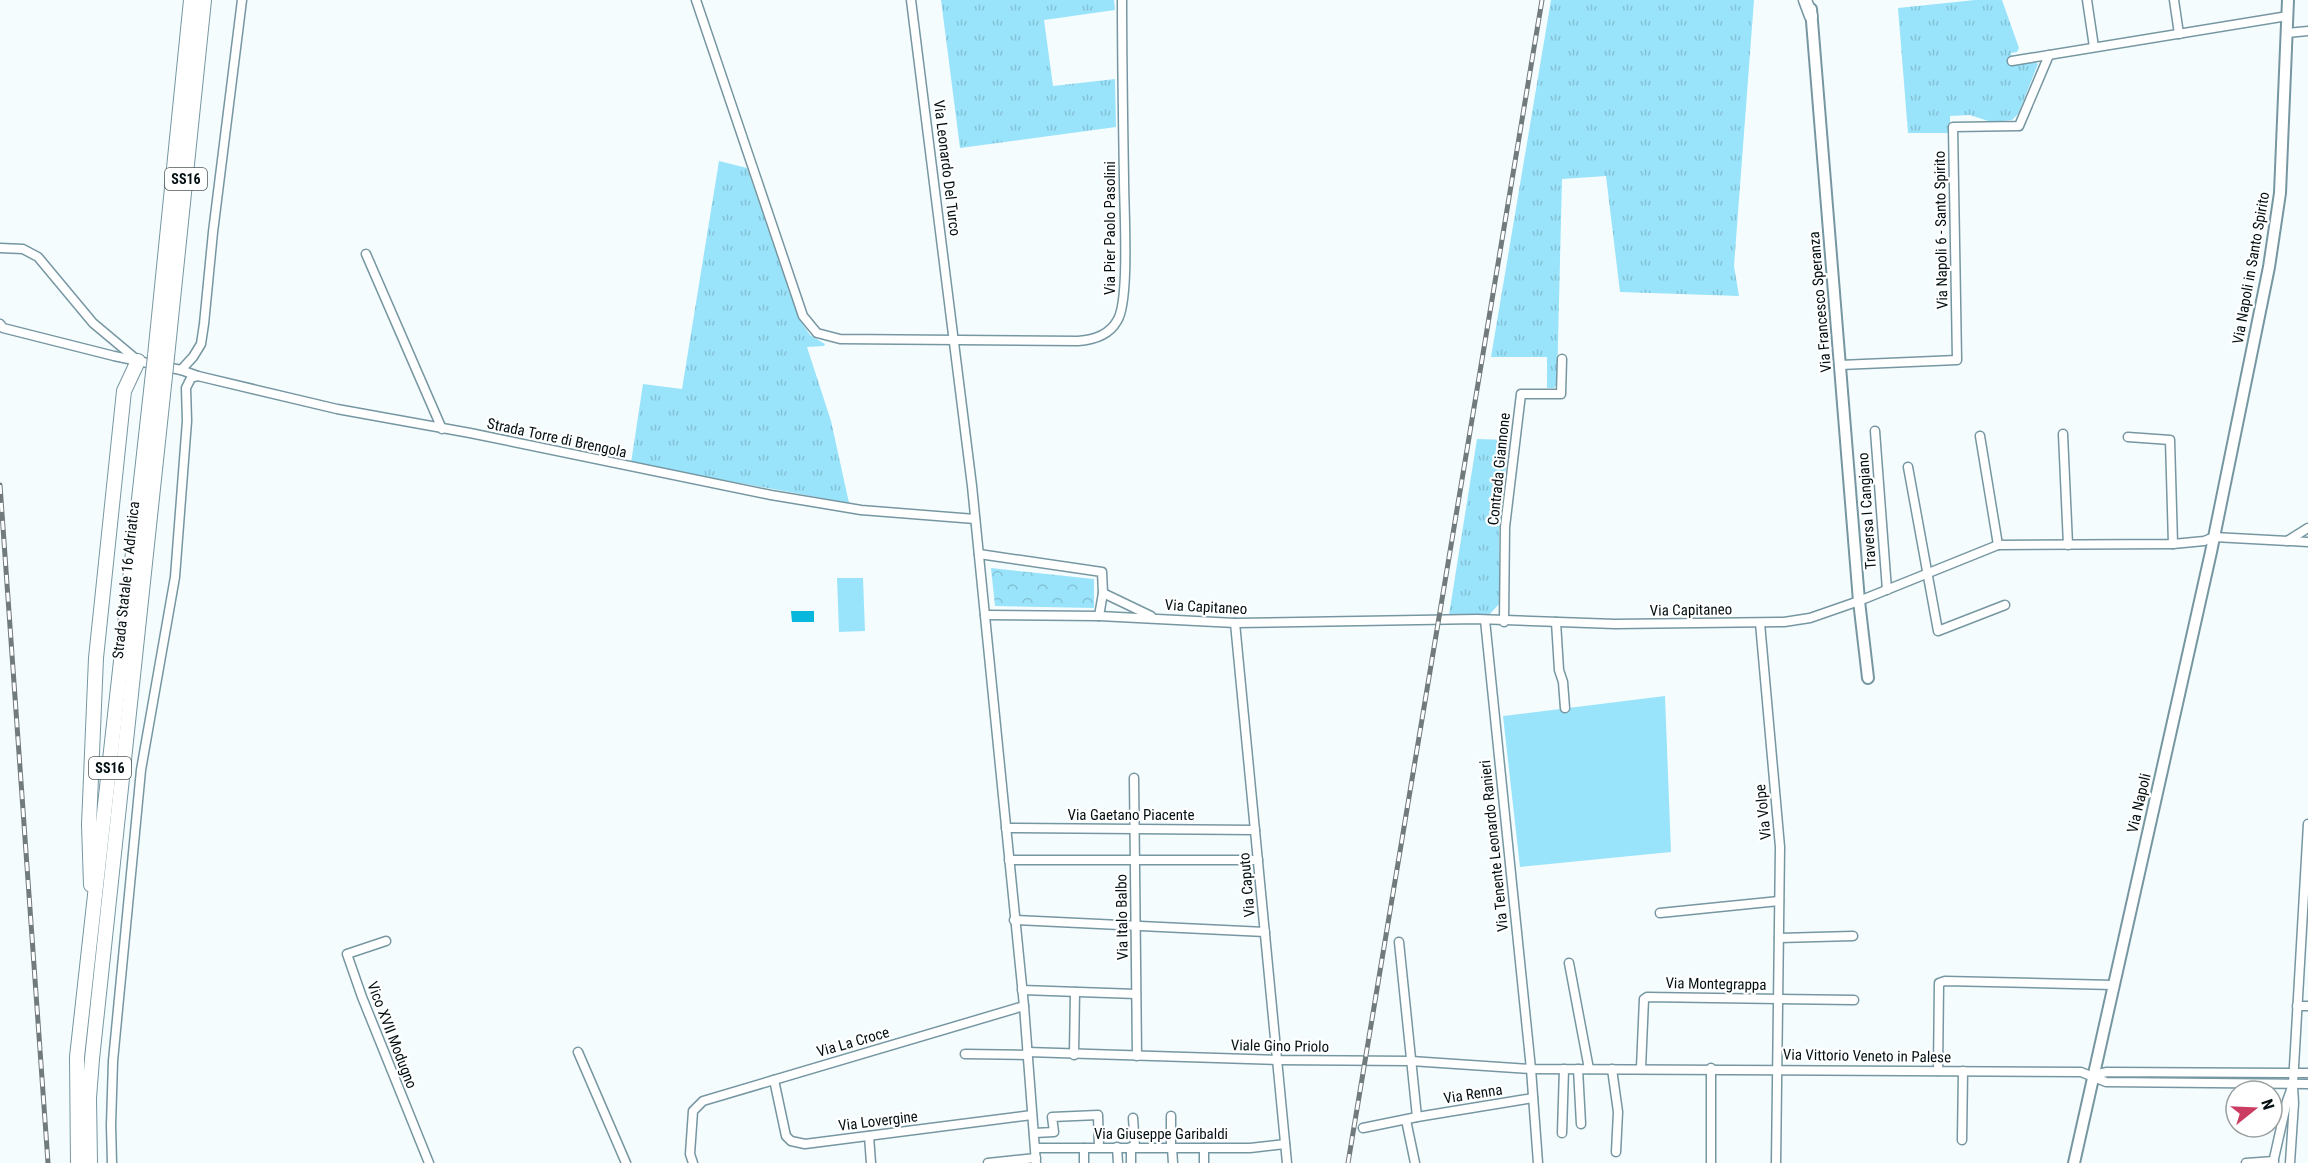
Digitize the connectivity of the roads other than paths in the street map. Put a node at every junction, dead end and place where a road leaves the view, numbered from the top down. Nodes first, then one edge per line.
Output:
1 (191, 0) edge
2 (204, 0) edge
3 (242, 0) edge
4 (696, 0) edge
5 (911, 0) edge
6 (1122, 0) edge
7 (1808, 0) edge
8 (2087, 0) edge
9 (2174, 0) edge
10 (2288, 0) edge
11 (1811, 16) joint
12 (2288, 16) junction
13 (2308, 32) edge
14 (2287, 33) junction
15 (2179, 34) junction
16 (2094, 47) junction
17 (2049, 55) junction
18 (2012, 61) dead end
19 (1, 248) edge
20 (366, 254) dead end
21 (0, 324) edge
22 (954, 340) junction
23 (161, 357) junction
24 (1562, 359) dead end
25 (138, 361) junction
26 (1840, 365) junction
27 (181, 370) junction
28 (159, 374) junction
29 (198, 376) junction
30 (442, 429) junction
31 (1875, 431) dead end
32 (2063, 434) dead end
33 (1980, 436) dead end
34 (2128, 437) dead end
35 (1908, 467) dead end
36 (975, 519) junction
37 (2308, 528) edge
38 (2214, 537) junction
39 (2287, 541) junction
40 (2308, 542) edge
41 (2173, 544) junction
42 (1998, 545) junction
43 (2068, 545) junction
44 (979, 554) junction
45 (1927, 574) junction
46 (1887, 590) junction
47 (1103, 593) junction
48 (1859, 601) junction
49 (2005, 605) dead end
50 (985, 615) junction
51 (1099, 616) junction
52 (1154, 618) junction
53 (1485, 620) junction
54 (1504, 622) junction
55 (1556, 622) junction
56 (1235, 623) junction
57 (1760, 623) junction
58 (1868, 678) dead end
59 (1565, 708) dead end
60 (1134, 778) dead end
61 (2308, 824) edge
62 (1006, 828) junction
63 (1135, 829) junction
64 (1255, 830) junction
65 (1009, 860) junction
66 (1135, 860) junction
67 (1258, 860) junction
68 (1779, 901) junction
69 (1660, 913) dead end
70 (94, 915) junction
71 (1014, 920) junction
72 (1136, 926) junction
73 (1265, 932) junction
74 (1853, 936) dead end
75 (1779, 938) junction
76 (386, 941) dead end
77 (1399, 942) dead end
78 (1569, 963) dead end
79 (2114, 985) junction
80 (1022, 990) junction
81 (1075, 992) junction
82 (1136, 994) junction
83 (1778, 999) junction
84 (1854, 1000) dead end
85 (1024, 1006) junction
86 (2296, 1006) junction
87 (2308, 1006) edge
88 (578, 1052) dead end
89 (1027, 1053) junction
90 (965, 1054) dead end
91 (1074, 1055) junction
92 (1137, 1056) junction
93 (1277, 1060) junction
94 (1411, 1061) junction
95 (1641, 1068) junction
96 (1711, 1068) junction
97 (1531, 1069) junction
98 (1564, 1069) junction
99 (1578, 1069) junction
100 (1589, 1069) junction
101 (1612, 1069) junction
102 (1778, 1069) junction
103 (1938, 1071) junction
104 (1963, 1071) junction
105 (2293, 1073) junction
106 (2308, 1073) edge
107 (2093, 1075) junction
108 (774, 1080) junction
109 (2293, 1084) junction
110 (2308, 1084) edge
111 (1533, 1098) junction
112 (1032, 1115) junction
113 (1171, 1116) dead end
114 (1417, 1117) junction
115 (1133, 1118) dead end
116 (1407, 1124) junction
117 (1581, 1124) dead end
118 (1363, 1128) dead end
119 (1034, 1133) junction
120 (1562, 1133) dead end
121 (869, 1137) junction
122 (1962, 1140) dead end
123 (1286, 1144) junction
124 (1099, 1147) junction
125 (1117, 1147) junction
126 (1133, 1147) junction
127 (1036, 1148) junction
128 (1084, 1148) junction
129 (1172, 1148) junction
130 (1204, 1148) junction
131 (1616, 1152) dead end
132 (1036, 1160) edge
133 (2273, 1162) edge
134 (78, 1163) edge
135 (90, 1163) edge
136 (112, 1163) edge
137 (429, 1163) edge
138 (626, 1163) edge
139 (693, 1163) edge
140 (872, 1163) edge
141 (988, 1163) edge
142 (1084, 1163) edge
143 (1118, 1163) edge
144 (1131, 1163) edge
145 (1173, 1163) edge
146 (1204, 1163) edge
147 (1287, 1163) edge
148 (1415, 1163) edge
149 (1538, 1163) edge
150 (1711, 1163) edge
151 (1776, 1163) edge
152 (2074, 1163) edge
153 (2246, 1163) edge
154 (2290, 1163) edge

1 - 23 highway, Strada Statale 16 Adriatica / SS16
2 - 23 highway, Strada Statale 16 Adriatica / SS16
3 - 27 street
4 - 22 street
5 - 22 street, Via Leonardo Del Turco
6 - 22 street, Via Pier Paolo Pasolini
7 - 11 main road
8 - 16 street
9 - 15 street
10 - 12 street, Via Napoli in Santo Spirito
11 - 26 street, Via Francesco Speranza
12 - 14 street, Via Napoli in Santo Spirito
12 - 15 street
13 - 14 street
14 - 38 street, Via Napoli in Santo Spirito
15 - 16 street
16 - 17 street
17 - 18 street
17 - 26 street, Via Napoli 6 - Santo Spirito
19 - 25 street
20 - 30 street
21 - 25 street, Strada Torre di Brengola
22 - 36 street, Via Leonardo Del Turco
23 - 28 highway, Strada Statale 16 Adriatica / SS16, bridge
24 - 54 street, Contrada Giannone
25 - 27 street, Strada Torre di Brengola
25 - 70 highway
26 - 48 street, Via Francesco Speranza
27 - 29 street, Strada Torre di Brengola
28 - 70 highway, Strada Statale 16 Adriatica / SS16
28 - 135 highway, Strada Statale 16 Adriatica / SS16
29 - 30 street, Strada Torre di Brengola
29 - 136 street
30 - 36 street, Strada Torre di Brengola
31 - 46 street, Traversa I Cangiano
32 - 43 street
33 - 42 street
34 - 41 street
35 - 45 street
36 - 44 street, Via Leonardo Del Turco
37 - 39 street
38 - 39 street, Via Capitaneo
38 - 41 street, Via Capitaneo
38 - 79 street, Via Napoli
39 - 40 street, Via Capitaneo
41 - 43 street, Via Capitaneo
42 - 43 street, Via Capitaneo
42 - 45 street, Via Capitaneo
44 - 47 street
44 - 50 street, Via Leonardo Del Turco
45 - 46 street, Via Capitaneo
45 - 49 street
46 - 48 street, Via Capitaneo
47 - 51 street
47 - 52 street
48 - 57 street, Via Capitaneo
48 - 58 street, Via Francesco Speranza
50 - 51 street, Via Capitaneo
50 - 62 street, Via Leonardo Del Turco
51 - 52 street, Via Capitaneo
52 - 56 street, Via Capitaneo
53 - 54 street, Via Capitaneo
53 - 56 street, Via Capitaneo
53 - 97 street, Via Tenente Leonardo Ranieri
54 - 55 street, Via Capitaneo
55 - 57 street, Via Capitaneo
55 - 59 street
56 - 64 street, Via Caputo
57 - 68 street, Via Volpe
60 - 63 street, Via Italo Balbo
61 - 86 street
62 - 63 street, Via Gaetano Piacente
62 - 65 street, Via Leonardo Del Turco
63 - 64 street, Via Gaetano Piacente
63 - 66 street, Via Italo Balbo
64 - 67 street, Via Caputo
65 - 66 street
65 - 71 street, Via Leonardo Del Turco
66 - 67 street
66 - 72 street, Via Italo Balbo
67 - 73 street, Via Caputo
68 - 69 street
68 - 75 street, Via Volpe
70 - 134 highway, Strada Statale 16 Adriatica / SS16
71 - 72 street
71 - 80 street, Via Leonardo Del Turco
72 - 73 street
72 - 82 street, Via Italo Balbo
73 - 93 street, Via Caputo
74 - 75 street
75 - 83 street, Via Volpe
76 - 137 street, Vico XVII Modugno
77 - 94 street
78 - 100 street
79 - 103 street
79 - 107 street, Via Napoli
80 - 81 street
80 - 85 street, Via Leonardo Del Turco
81 - 82 street
81 - 91 street
82 - 92 street, Via Italo Balbo
83 - 84 street, Via Montegrappa
83 - 95 street, Via Montegrappa
83 - 102 street, Via Volpe
85 - 89 street, Via Leonardo Del Turco
85 - 108 street, Via La Croce
86 - 87 street
86 - 105 street
88 - 138 street
89 - 90 street, Viale Gino Priolo
89 - 91 street, Viale Gino Priolo
89 - 112 street, Via Leonardo Del Turco
91 - 92 street, Viale Gino Priolo
92 - 93 street, Viale Gino Priolo
93 - 94 street, Viale Gino Priolo
93 - 123 street, Via Caputo
94 - 97 street, Viale Gino Priolo
94 - 114 street
95 - 96 street, Via Vittorio Veneto in Palese
95 - 101 street, Via Vittorio Veneto in Palese
96 - 102 street, Via Vittorio Veneto in Palese
96 - 150 street
97 - 98 street, Viale Gino Priolo
97 - 111 street, Via Tenente Leonardo Ranieri
98 - 99 street, Viale Gino Priolo
98 - 120 street
99 - 100 street, Viale Gino Priolo
99 - 117 street
100 - 101 street, Via Vittorio Veneto in Palese
101 - 131 street
102 - 103 street, Via Vittorio Veneto in Palese
102 - 151 street, Via Volpe
103 - 104 street, Via Vittorio Veneto in Palese
104 - 107 street, Via Vittorio Veneto in Palese
104 - 122 street
105 - 106 street, Via Vittorio Veneto in Palese
105 - 107 street, Via Vittorio Veneto in Palese
105 - 109 street
107 - 109 street, Via Vittorio Veneto in Palese
107 - 152 street, Via Napoli
108 - 121 street, Via Lovergine
108 - 139 street, Via La Croce
109 - 110 street, Via Vittorio Veneto in Palese
109 - 133 street
109 - 154 street
111 - 114 street, Via Renna
111 - 149 street, Via Tenente Leonardo Ranieri
112 - 119 street, Via Leonardo Del Turco
112 - 121 street, Via Lovergine
113 - 129 street
114 - 116 street, Via Renna
115 - 126 street
116 - 118 street, Via Renna
116 - 148 street
119 - 124 street
119 - 127 street, Via Leonardo Del Turco
121 - 140 street
123 - 130 street, Via Giuseppe Garibaldi
123 - 147 street, Via Caputo
124 - 125 street, Via Giuseppe Garibaldi
124 - 128 street, Via Giuseppe Garibaldi
125 - 126 street, Via Giuseppe Garibaldi
125 - 143 street
126 - 129 street, Via Giuseppe Garibaldi
126 - 144 street
127 - 128 street, Via Giuseppe Garibaldi
127 - 132 street, Via Leonardo Del Turco
128 - 142 street
129 - 130 street, Via Giuseppe Garibaldi
129 - 145 street
130 - 146 street
132 - 141 street
133 - 153 street

